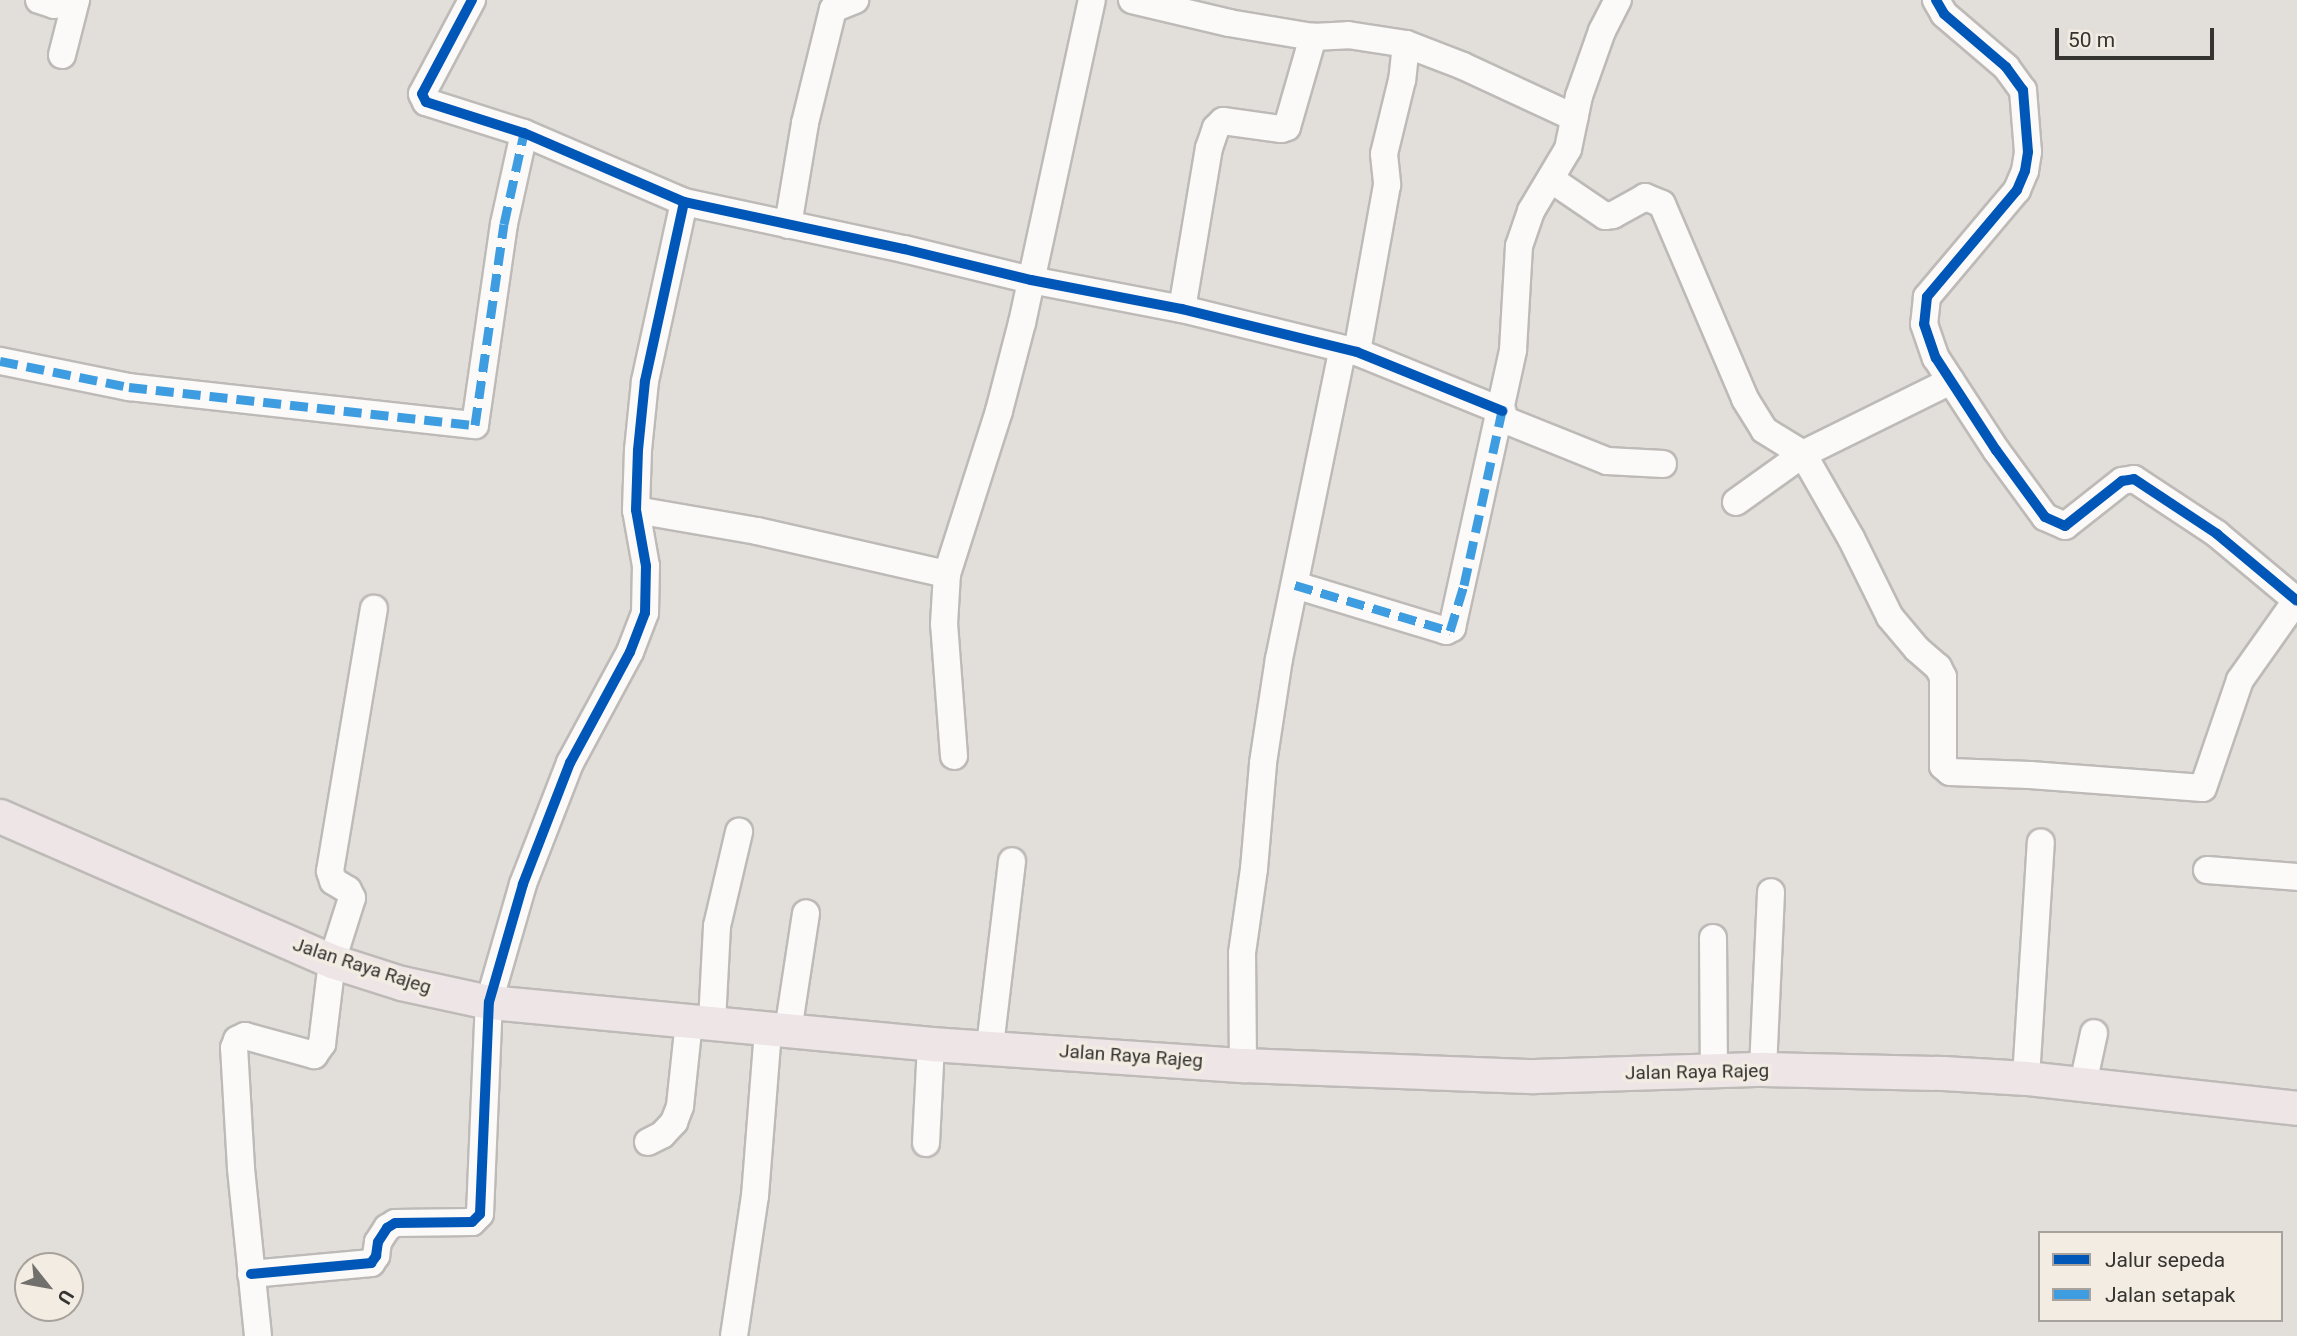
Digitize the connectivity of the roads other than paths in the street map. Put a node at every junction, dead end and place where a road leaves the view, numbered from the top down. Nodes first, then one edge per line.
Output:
1 (39, 0) edge
2 (66, 0) edge
3 (76, 0) edge
4 (472, 0) edge
5 (855, 0) edge
6 (1092, 0) edge
7 (1132, 0) edge
8 (1618, 0) edge
9 (1937, 0) edge
10 (1313, 37) junction
11 (1406, 44) junction
12 (62, 55) dead end
13 (1575, 118) junction
14 (524, 133) junction
15 (1552, 180) junction
16 (684, 202) junction
17 (788, 225) junction
18 (1031, 280) junction
19 (1182, 309) junction
20 (1349, 351) junction
21 (0, 361) edge
22 (1951, 381) junction
23 (1501, 415) junction
24 (1803, 454) junction
25 (1663, 464) dead end
26 (1736, 502) dead end
27 (636, 510) junction
28 (947, 574) junction
29 (1295, 585) junction
30 (2297, 601) edge
31 (374, 609) dead end
32 (954, 756) dead end
33 (0, 817) edge
34 (739, 832) dead end
35 (2041, 842) dead end
36 (1012, 861) dead end
37 (2207, 870) dead end
38 (2297, 877) edge
39 (1771, 892) dead end
40 (806, 913) dead end
41 (1713, 938) dead end
42 (332, 961) junction
43 (489, 1002) junction
44 (700, 1022) junction
45 (778, 1030) junction
46 (2094, 1032) dead end
47 (931, 1044) junction
48 (990, 1046) junction
49 (1243, 1065) junction
50 (1763, 1069) junction
51 (1714, 1072) junction
52 (2026, 1078) junction
53 (2082, 1084) junction
54 (2296, 1101) edge
55 (648, 1142) dead end
56 (926, 1143) dead end
57 (251, 1274) junction
58 (258, 1336) edge
59 (734, 1336) edge

1 - 2 street
3 - 12 street
4 - 14 street
5 - 17 street
6 - 18 street
7 - 10 street
8 - 13 street
9 - 22 street
10 - 11 street
10 - 19 street
11 - 13 street
11 - 20 street
13 - 15 street
14 - 16 street
14 - 21 street
15 - 23 street
15 - 24 street
16 - 17 street
16 - 27 street
17 - 18 street
18 - 19 street
18 - 28 street
19 - 20 street
20 - 23 street
20 - 29 street
22 - 24 street
22 - 30 street
23 - 25 street
23 - 29 street
24 - 26 street
24 - 30 street
27 - 28 street
27 - 43 street
28 - 32 street
29 - 49 street
31 - 42 street
33 - 42 main road, Jalan Raya Rajeg
34 - 44 street
35 - 52 street
36 - 48 street
37 - 38 street
39 - 50 street
40 - 45 street
41 - 51 street
42 - 43 main road, Jalan Raya Rajeg
42 - 57 street
43 - 44 main road, Jalan Raya Rajeg
43 - 57 street
44 - 45 main road, Jalan Raya Rajeg
44 - 55 street
45 - 47 main road, Jalan Raya Rajeg
45 - 59 street
46 - 53 street
47 - 48 main road, Jalan Raya Rajeg
47 - 56 street
48 - 49 main road, Jalan Raya Rajeg
49 - 51 main road, Jalan Raya Rajeg
50 - 51 main road, Jalan Raya Rajeg
50 - 52 main road, Jalan Raya Rajeg
52 - 53 main road, Jalan Raya Rajeg
53 - 54 main road, Jalan Raya Rajeg
57 - 58 street

